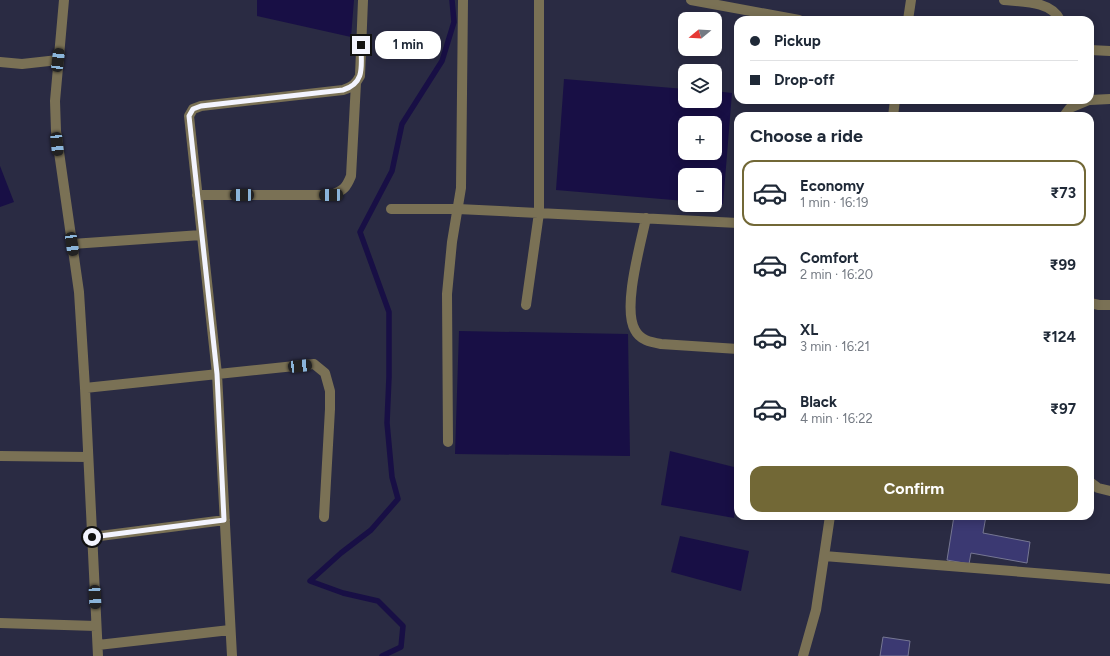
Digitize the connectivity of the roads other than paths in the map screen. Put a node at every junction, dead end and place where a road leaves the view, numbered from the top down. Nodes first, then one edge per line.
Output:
1 (64, 0) edge
2 (363, 0) edge
3 (463, 0) edge
4 (539, 0) edge
5 (691, 0) edge
6 (911, 0) edge
7 (1004, 0) edge
8 (777, 16) edge
9 (909, 16) edge
10 (1057, 16) edge
11 (1094, 50) edge
12 (1110, 51) edge
13 (58, 60) junction
14 (0, 62) edge
15 (356, 83) junction
16 (1110, 99) edge
17 (1094, 100) edge
18 (1080, 104) edge
19 (1067, 112) edge
20 (197, 195) junction
21 (390, 209) dead end
22 (458, 209) junction
23 (539, 213) junction
24 (646, 218) junction
25 (734, 223) edge
26 (202, 235) junction
27 (72, 244) junction
28 (1094, 304) edge
29 (526, 305) dead end
30 (1110, 305) edge
31 (734, 350) edge
32 (217, 374) junction
33 (85, 388) junction
34 (448, 442) dead end
35 (0, 456) edge
36 (88, 457) junction
37 (1094, 485) edge
38 (1110, 491) edge
39 (324, 517) dead end
40 (224, 520) junction
41 (829, 520) edge
42 (92, 537) junction
43 (824, 556) junction
44 (1110, 579) edge
45 (0, 623) edge
46 (96, 626) junction
47 (230, 630) junction
48 (98, 645) junction
49 (98, 656) edge
50 (232, 656) edge
51 (803, 656) edge

1 - 13 street
2 - 15 street
3 - 22 street
4 - 23 street
5 - 8 street
6 - 9 street
7 - 10 street
11 - 12 street
13 - 14 street
13 - 27 street
15 - 20 street
15 - 20 street
16 - 17 street
18 - 19 street
20 - 26 street
21 - 22 street
22 - 23 street
22 - 34 street
23 - 24 street
23 - 29 street
24 - 25 street
24 - 31 street
26 - 27 street
26 - 32 street
27 - 33 street
28 - 30 street
32 - 33 street
32 - 39 street
32 - 40 street
33 - 36 street
35 - 36 street
36 - 42 street
37 - 38 street
40 - 42 street
40 - 47 street
41 - 43 street
42 - 46 street
43 - 44 street
43 - 51 street
45 - 46 street
46 - 48 street
47 - 48 street
47 - 50 street
48 - 49 street

